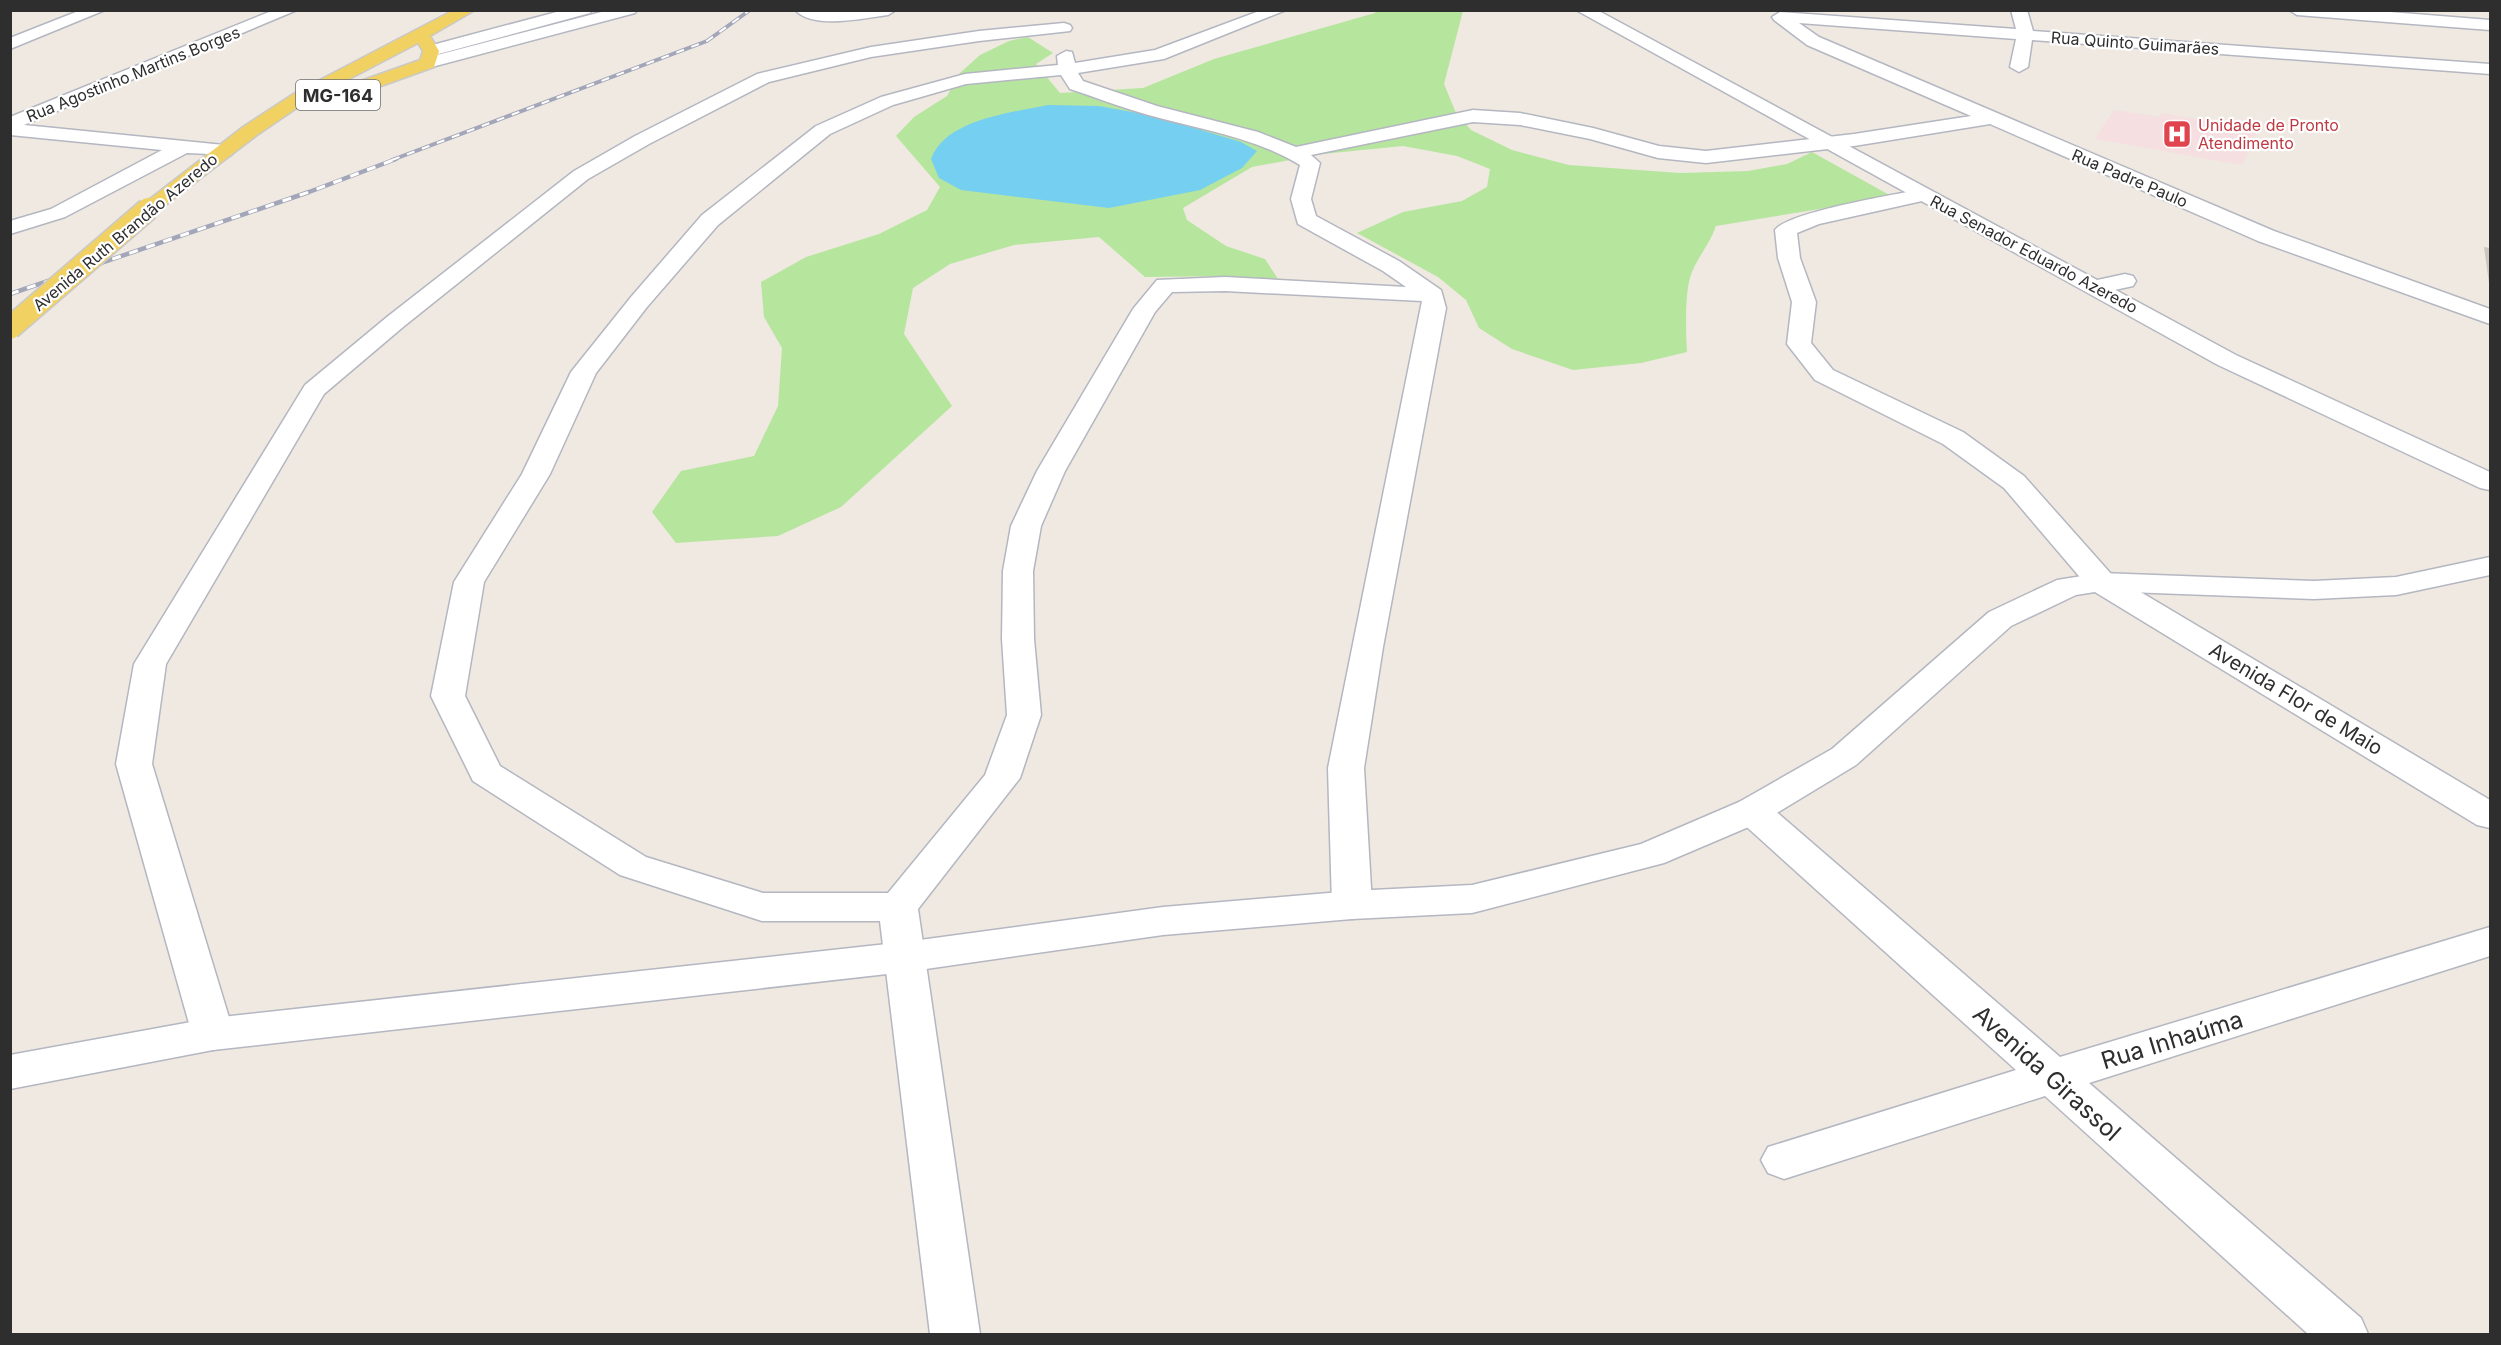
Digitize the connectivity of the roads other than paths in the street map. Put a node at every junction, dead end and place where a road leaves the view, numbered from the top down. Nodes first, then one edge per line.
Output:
1 (97, 10) edge
2 (289, 10) edge
3 (467, 10) edge
4 (584, 10) edge
5 (630, 10) edge
6 (803, 10) edge
7 (888, 10) edge
8 (1278, 10) edge
9 (1584, 10) edge
10 (1616, 10) edge
11 (2019, 10) edge
12 (2282, 10) edge
13 (1782, 14) edge
14 (2296, 18) edge
15 (1068, 19) edge
16 (2490, 25) edge
17 (2025, 36) junction
18 (2309, 42) dead end
19 (10, 44) edge
20 (427, 50) junction
21 (2322, 57) junction
22 (359, 65) junction
23 (2019, 67) dead end
24 (1067, 69) junction
25 (2490, 69) edge
26 (393, 75) junction
27 (1990, 118) junction
28 (10, 124) edge
29 (10, 129) edge
30 (250, 131) junction
31 (1854, 140) junction
32 (1827, 143) junction
33 (182, 148) junction
34 (224, 151) junction
35 (1294, 153) junction
36 (1924, 195) junction
37 (10, 228) edge
38 (2125, 281) junction
39 (2096, 287) junction
40 (1433, 294) junction
41 (2165, 302) dead end
42 (2490, 317) edge
43 (10, 328) edge
44 (2490, 482) edge
45 (2490, 566) edge
46 (2100, 582) junction
47 (1752, 811) junction
48 (2490, 816) edge
49 (1352, 905) junction
50 (898, 907) junction
51 (2490, 941) edge
52 (905, 957) junction
53 (213, 1034) junction
54 (10, 1072) edge
55 (2051, 1077) junction
56 (1784, 1160) dead end
57 (955, 1335) edge
58 (2343, 1335) edge

1 - 19 street
2 - 28 street, Rua Agostinho Martins Borges
3 - 20 main road, MG-164
4 - 20 street
5 - 20 street
6 - 7 street
8 - 24 street
9 - 32 street, Rua Senador Eduardo Azeredo
10 - 31 street, Rua Senador Eduardo Azeredo
11 - 17 street
12 - 14 street
13 - 17 street, Rua Quinto Guimarães
13 - 27 street, Rua Padre Paulo
14 - 16 street
15 - 24 street
15 - 53 street
17 - 21 street, Rua Quinto Guimarães
17 - 23 street
18 - 21 street
20 - 22 main road, MG-164
20 - 26 main road, MG-164
21 - 25 street, Rua Quinto Guimarães
22 - 26 main road
22 - 30 main road, Avenida Ruth Brandão Azeredo / MG-164
24 - 35 street
24 - 50 street
26 - 30 main road, MG-164
27 - 31 street
27 - 42 street, Rua Padre Paulo
29 - 33 street
30 - 34 main road, Avenida Ruth Brandão Azeredo / MG-164
31 - 32 street
31 - 38 street, Rua Senador Eduardo Azeredo
32 - 35 street
32 - 36 street, Rua Senador Eduardo Azeredo
33 - 34 street
33 - 37 street
34 - 43 main road, Avenida Ruth Brandão Azeredo / MG-164, bridge
35 - 40 street
36 - 39 street, Rua Senador Eduardo Azeredo
36 - 46 street, Avenida Flor de Maio
38 - 39 street
38 - 41 street, Rua Senador Eduardo Azeredo
39 - 44 street, Rua Senador Eduardo Azeredo
40 - 49 street
40 - 50 street
45 - 46 street
46 - 47 street
46 - 48 street, Avenida Flor de Maio
47 - 49 street
47 - 55 street, Avenida Girassol
49 - 52 street
50 - 52 street
51 - 55 street, Rua Inhaúma
52 - 53 street
52 - 57 street
53 - 54 street
55 - 56 street, Rua Inhaúma
55 - 58 street, Avenida Girassol

